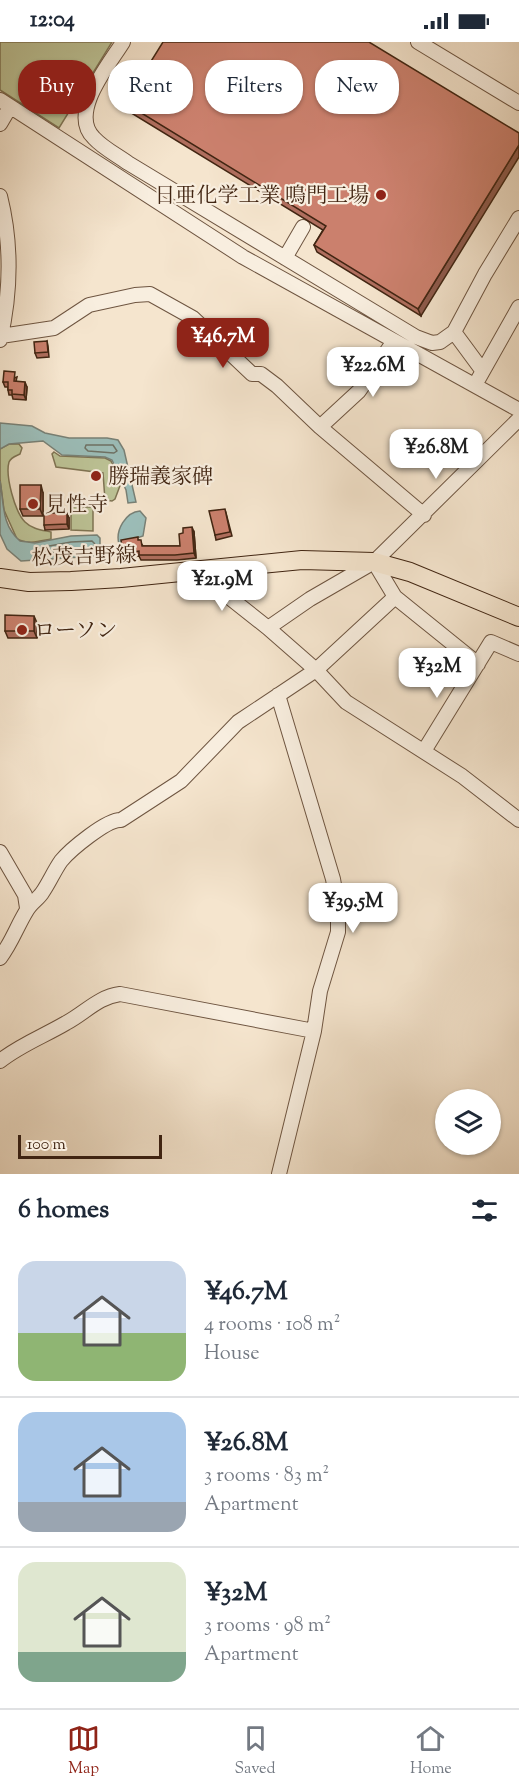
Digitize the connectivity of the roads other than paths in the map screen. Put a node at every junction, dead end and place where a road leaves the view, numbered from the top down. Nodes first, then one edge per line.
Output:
1 (123, 42) edge
2 (418, 42) edge
3 (5, 103) edge
4 (519, 103) edge
5 (0, 124) edge
6 (0, 196) edge
7 (519, 218) edge
8 (303, 227) dead end
9 (285, 258) junction
10 (3, 302) edge
11 (519, 306) edge
12 (454, 332) junction
13 (1, 338) edge
14 (394, 341) junction
15 (483, 370) junction
16 (475, 385) junction
17 (519, 410) edge
18 (519, 419) edge
19 (320, 427) junction
20 (424, 515) junction
21 (374, 562) junction
22 (196, 571) junction
23 (0, 578) edge
24 (395, 597) junction
25 (519, 617) edge
26 (268, 628) junction
27 (519, 654) edge
28 (478, 664) junction
29 (316, 670) junction
30 (278, 695) junction
31 (424, 751) junction
32 (519, 820) edge
33 (0, 852) edge
34 (27, 908) junction
35 (0, 958) edge
36 (314, 1031) junction
37 (0, 1061) edge
38 (279, 1174) edge

1 - 9 street
2 - 4 street
3 - 5 street
3 - 14 street
6 - 10 street
7 - 12 street
8 - 9 street
9 - 12 street
10 - 13 street
11 - 15 street
12 - 15 street
13 - 19 street
14 - 16 street
14 - 19 street
15 - 16 street
16 - 17 street
18 - 20 street
19 - 20 street
20 - 21 street
21 - 22 main road, 松茂吉野線
21 - 24 street
21 - 25 main road, 松茂吉野線
21 - 26 street
22 - 23 main road, 松茂吉野線
22 - 26 street
24 - 28 street
24 - 29 street
26 - 29 street
27 - 28 street
28 - 31 street
29 - 30 street
29 - 31 street
30 - 34 street
30 - 36 street
31 - 32 street
33 - 34 street
34 - 35 street
36 - 37 street
36 - 38 street

